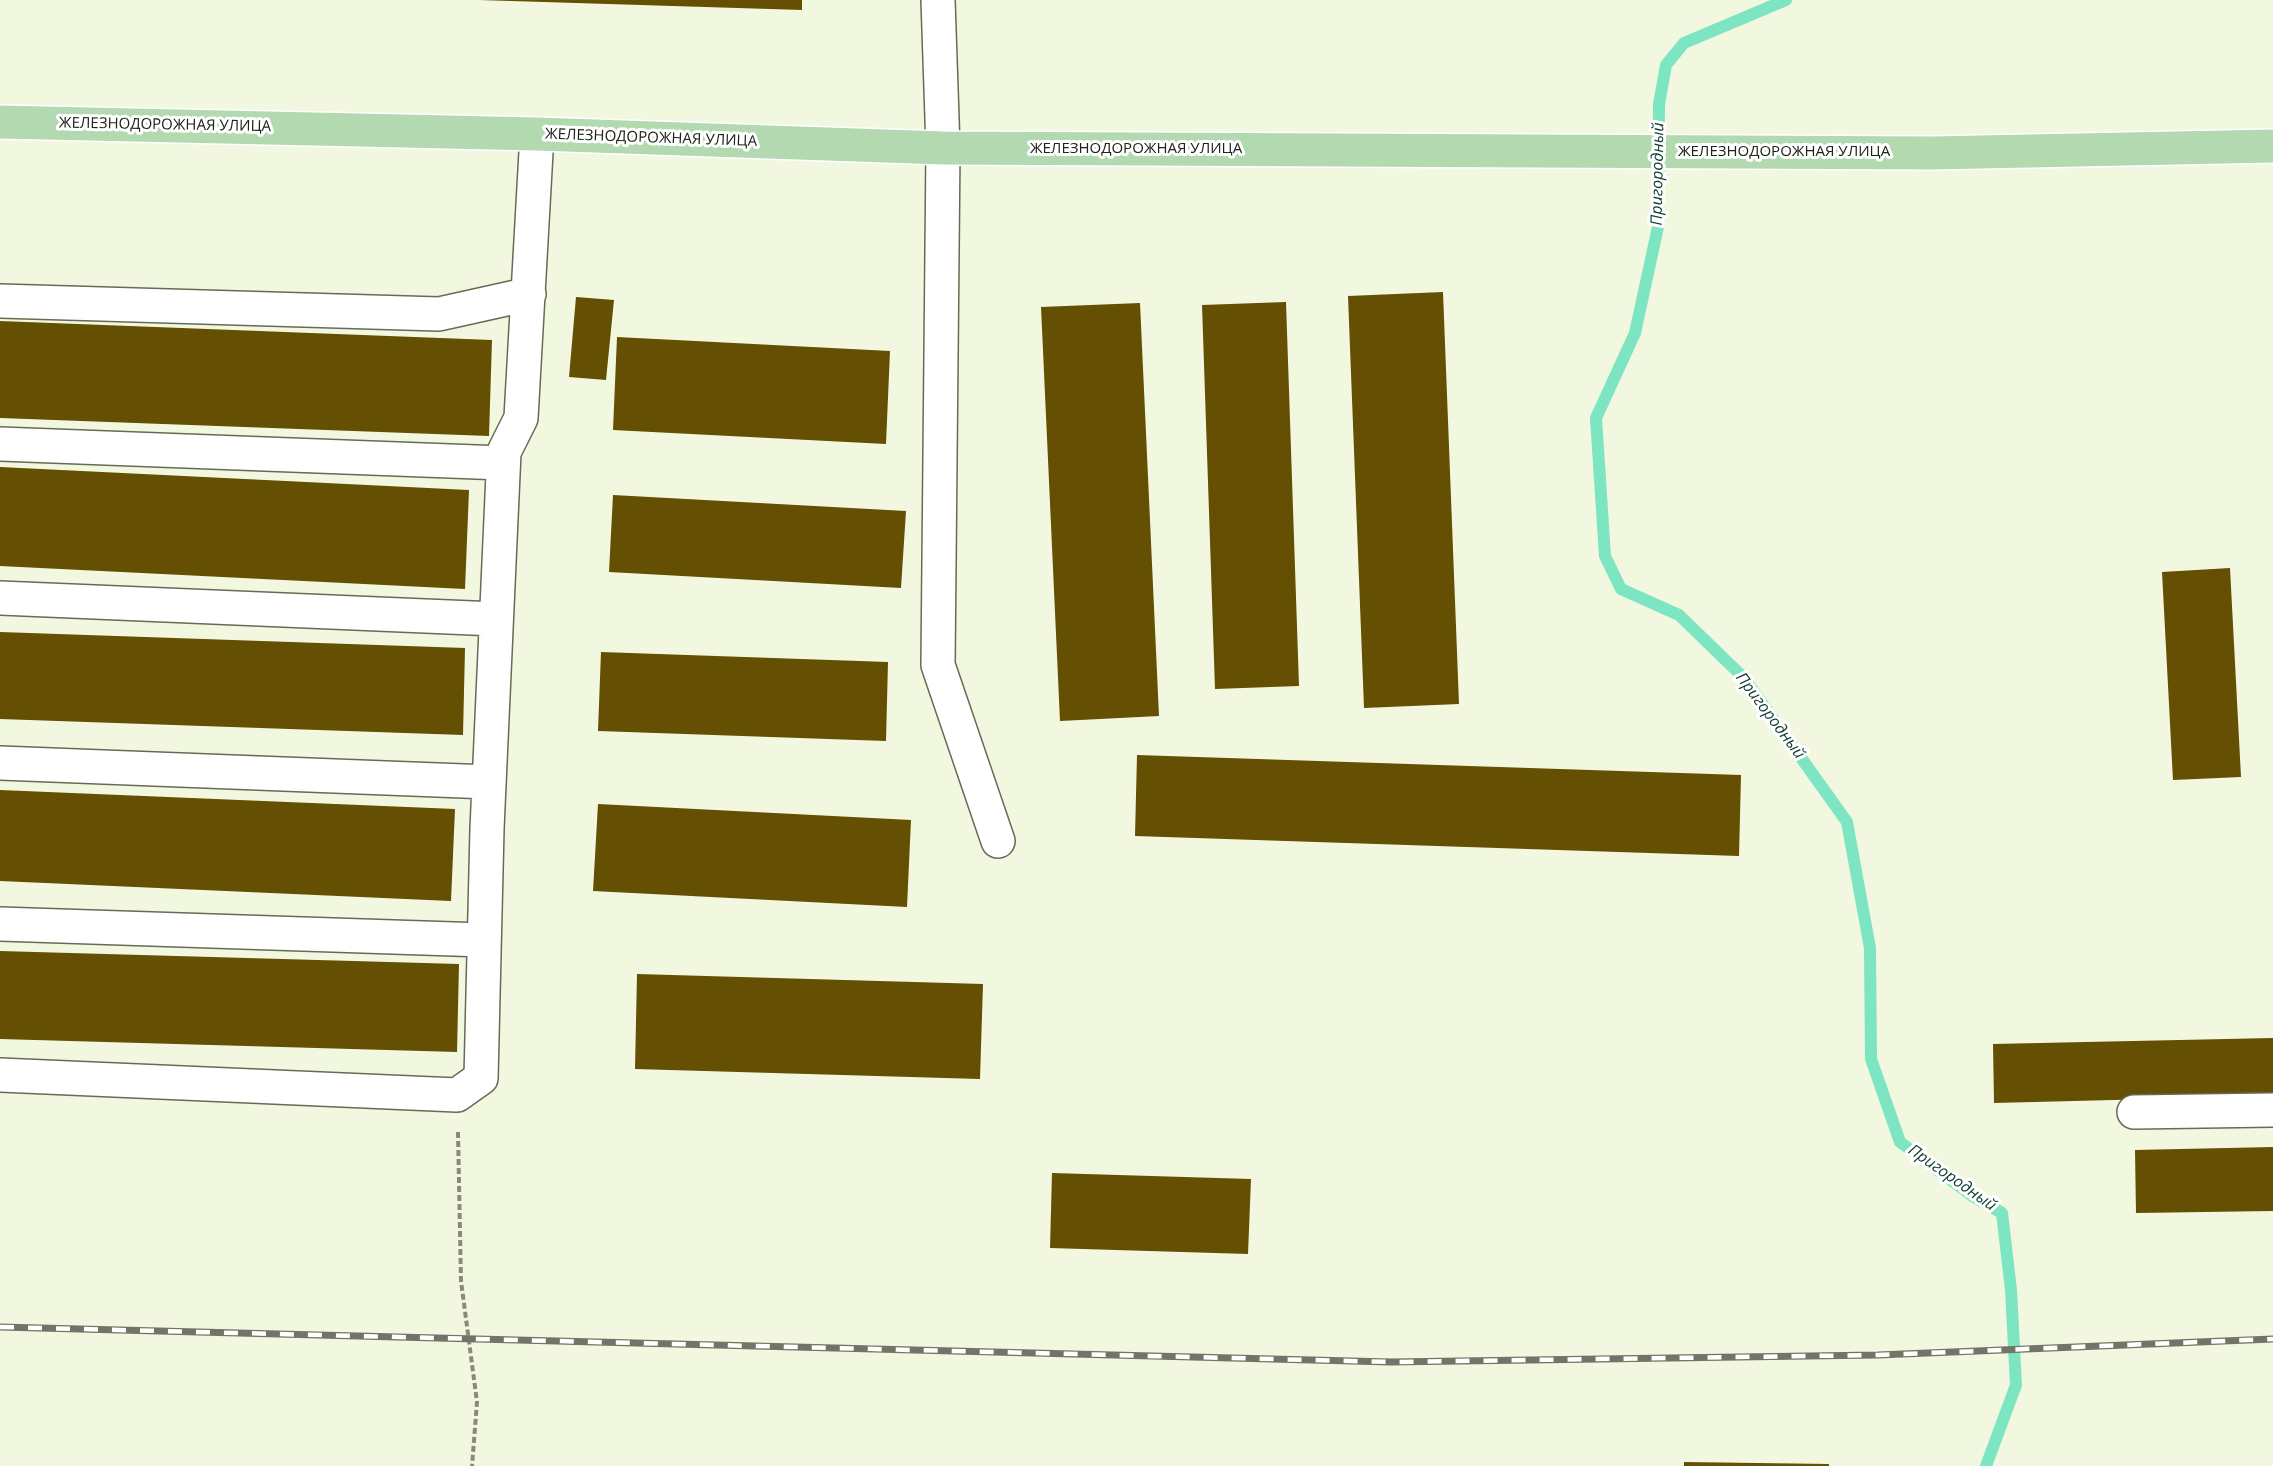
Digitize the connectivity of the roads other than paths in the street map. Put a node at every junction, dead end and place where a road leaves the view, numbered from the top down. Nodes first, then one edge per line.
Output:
1 (938, 0) edge
2 (0, 122) edge
3 (537, 134) junction
4 (2273, 146) edge
5 (943, 148) junction
6 (529, 294) junction
7 (0, 301) edge
8 (0, 444) edge
9 (503, 463) junction
10 (0, 598) edge
11 (496, 619) junction
12 (0, 763) edge
13 (489, 782) junction
14 (998, 841) dead end
15 (0, 924) edge
16 (484, 940) junction
17 (0, 1075) edge
18 (2273, 1110) edge
19 (2134, 1112) dead end

1 - 5 lane
2 - 3 main road, ЖЕЛЕЗНОДОРОЖНАЯ УЛИЦА
3 - 5 main road, ЖЕЛЕЗНОДОРОЖНАЯ УЛИЦА
3 - 6 lane
4 - 5 main road, ЖЕЛЕЗНОДОРОЖНАЯ УЛИЦА
5 - 14 lane
6 - 7 lane
6 - 9 lane
8 - 9 lane
9 - 11 lane
10 - 11 lane
11 - 13 lane
12 - 13 lane
13 - 16 lane
15 - 16 lane
16 - 17 lane
18 - 19 lane

